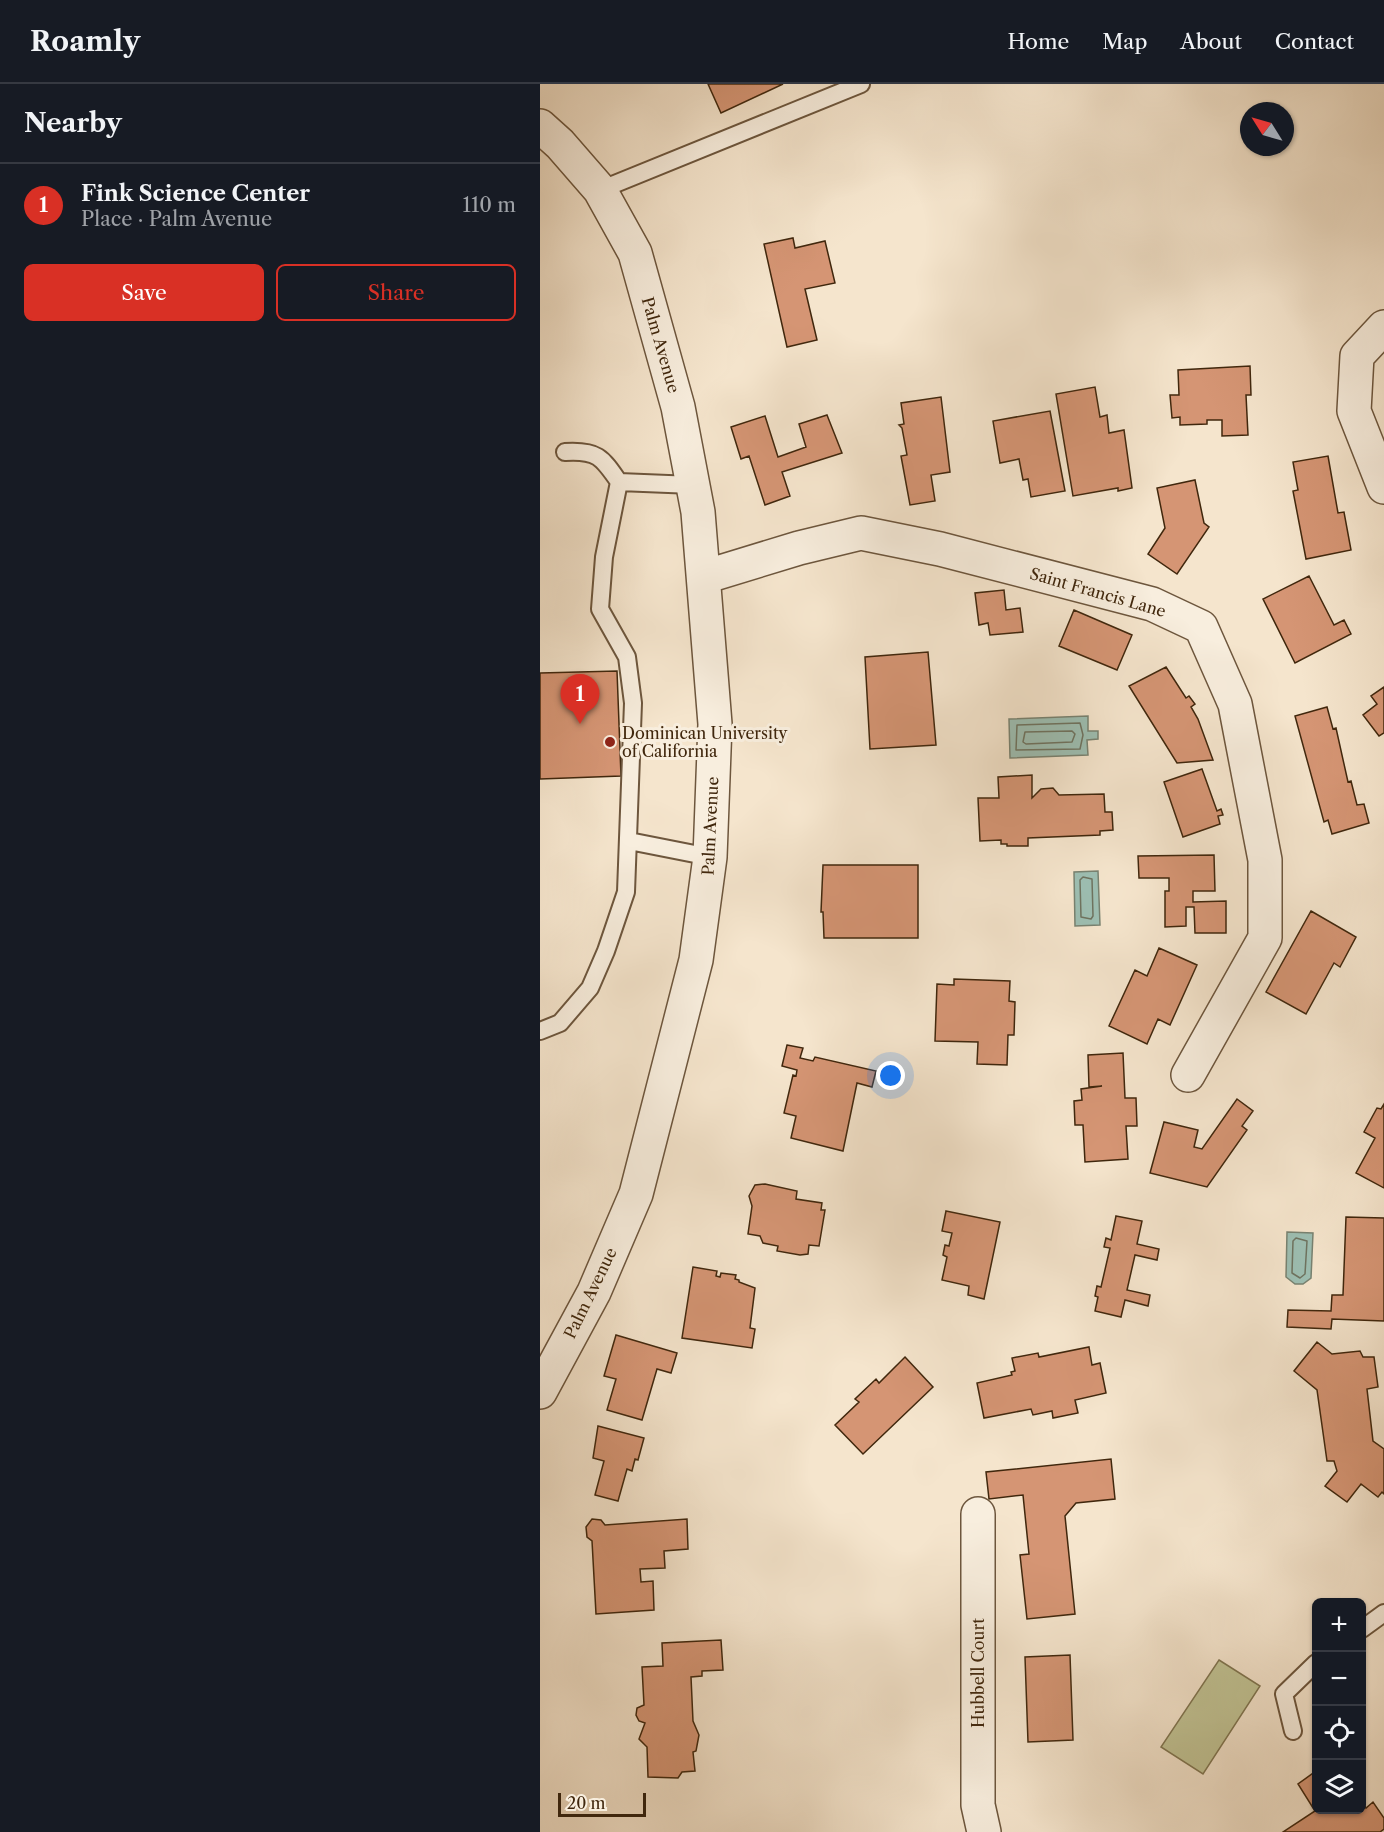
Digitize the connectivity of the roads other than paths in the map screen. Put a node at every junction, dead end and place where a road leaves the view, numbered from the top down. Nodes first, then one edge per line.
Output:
1 (861, 84) edge
2 (540, 126) edge
3 (600, 190) junction
4 (1384, 327) edge
5 (566, 452) dead end
6 (619, 482) junction
7 (693, 485) junction
8 (1384, 487) edge
9 (704, 577) junction
10 (629, 841) junction
11 (710, 857) junction
12 (540, 1031) edge
13 (1188, 1075) dead end
14 (540, 1392) edge
15 (978, 1514) dead end
16 (1384, 1613) edge
17 (1366, 1626) edge
18 (1312, 1668) edge
19 (1293, 1731) dead end
20 (984, 1832) edge

1 - 3 lane
2 - 3 street, Palm Avenue
3 - 7 street, Palm Avenue
4 - 8 street
5 - 6 lane
6 - 7 lane
6 - 10 lane
7 - 9 street, Palm Avenue
9 - 11 street, Palm Avenue
9 - 13 street, Saint Francis Lane
10 - 11 lane
10 - 12 lane
11 - 14 street, Palm Avenue
15 - 20 street, Hubbell Court
16 - 17 lane
18 - 19 lane

